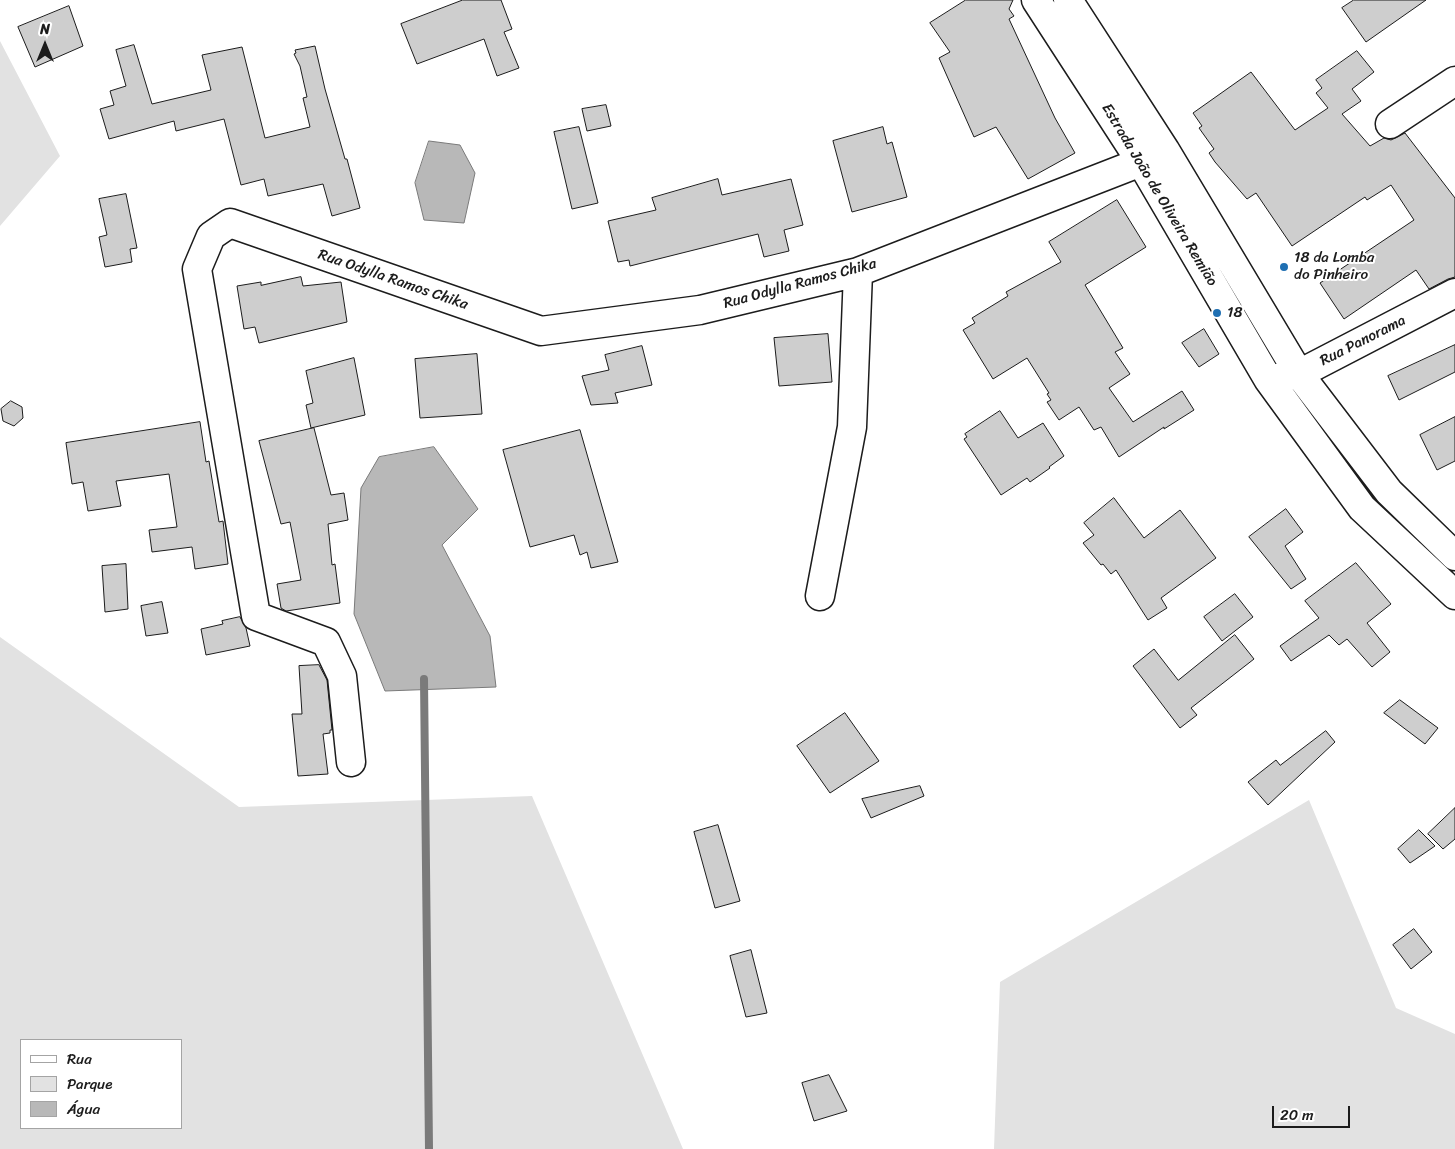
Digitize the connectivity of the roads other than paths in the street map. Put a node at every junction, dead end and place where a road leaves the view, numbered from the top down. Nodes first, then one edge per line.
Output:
1 (1036, 0) edge
2 (1068, 0) edge
3 (1455, 81) edge
4 (1390, 124) dead end
5 (1142, 162) junction
6 (858, 272) junction
7 (1455, 293) edge
8 (1299, 374) junction
9 (1268, 379) junction
10 (1455, 556) edge
11 (1455, 595) edge
12 (820, 596) dead end
13 (351, 762) dead end

1 - 5 street, Estrada João de Oliveira Remião
2 - 8 street, Estrada João de Oliveira Remião
3 - 4 street
5 - 6 street, Rua Odylla Ramos Chika
5 - 9 street, Estrada João de Oliveira Remião
6 - 12 street
6 - 13 street, Rua Odylla Ramos Chika
7 - 8 street, Rua Panorama
8 - 9 street, Rua Panorama
8 - 10 street, Estrada João de Oliveira Remião
9 - 11 street, Estrada João de Oliveira Remião

